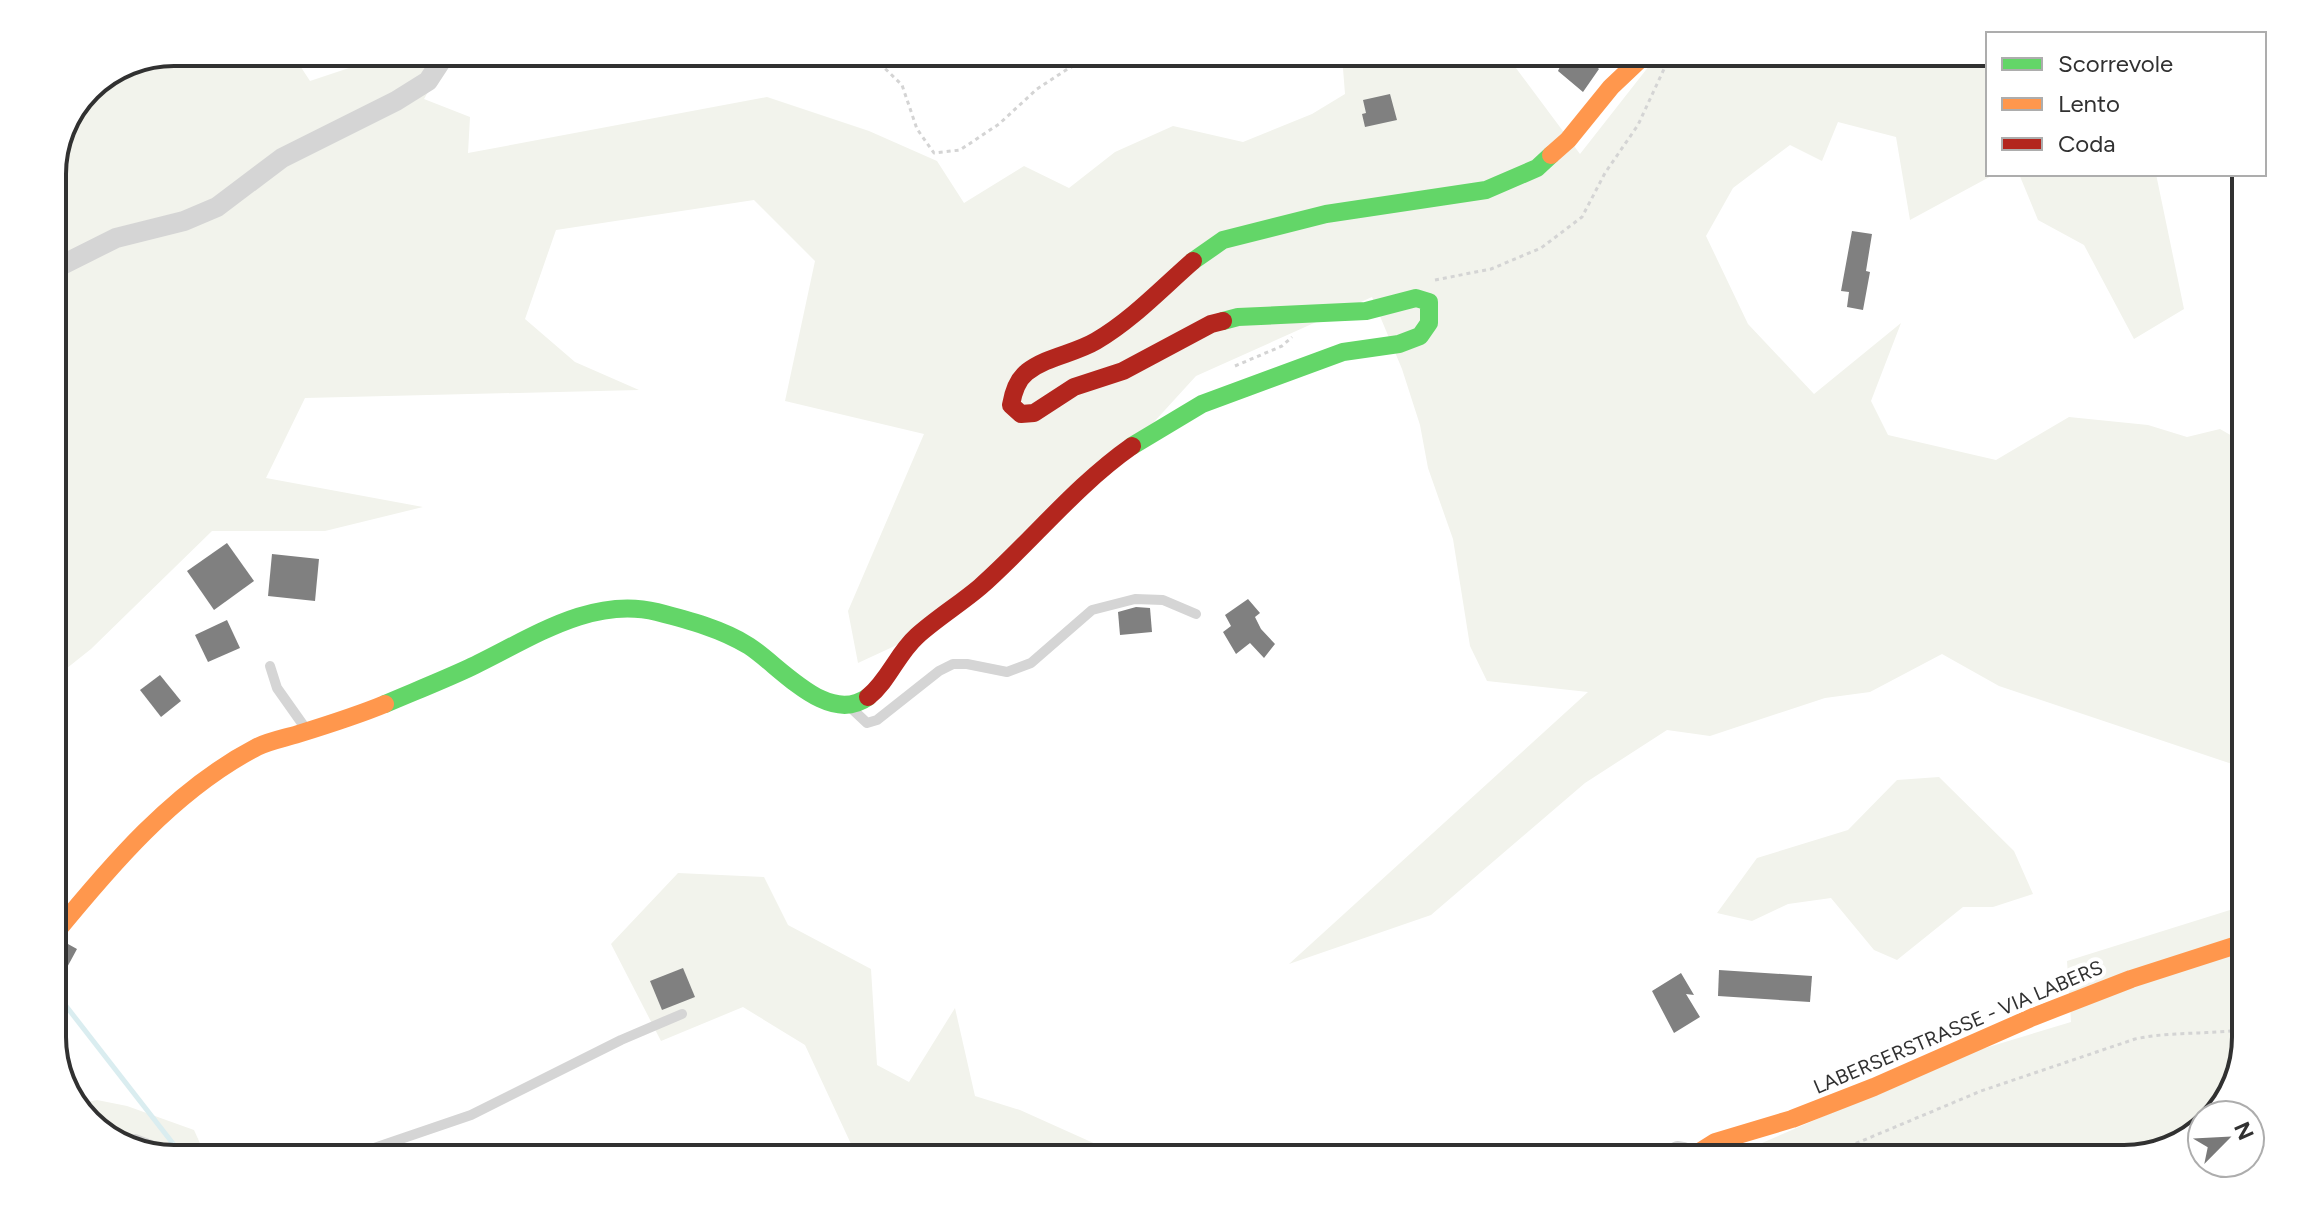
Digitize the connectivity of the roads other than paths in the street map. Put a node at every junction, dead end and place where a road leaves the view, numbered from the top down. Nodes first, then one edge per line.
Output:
1 (438, 66) edge
2 (1633, 66) edge
3 (66, 263) edge
4 (1196, 614) dead end
5 (270, 666) dead end
6 (849, 706) junction
7 (307, 731) junction
8 (66, 920) edge
9 (2232, 947) edge
10 (682, 1014) dead end
11 (383, 1145) edge
12 (1710, 1145) edge

1 - 3 street
2 - 6 street
4 - 6 lane
5 - 7 lane
6 - 7 street
7 - 8 street
9 - 12 street, LABERSERSTRASSE - VIA LABERS
10 - 11 lane

